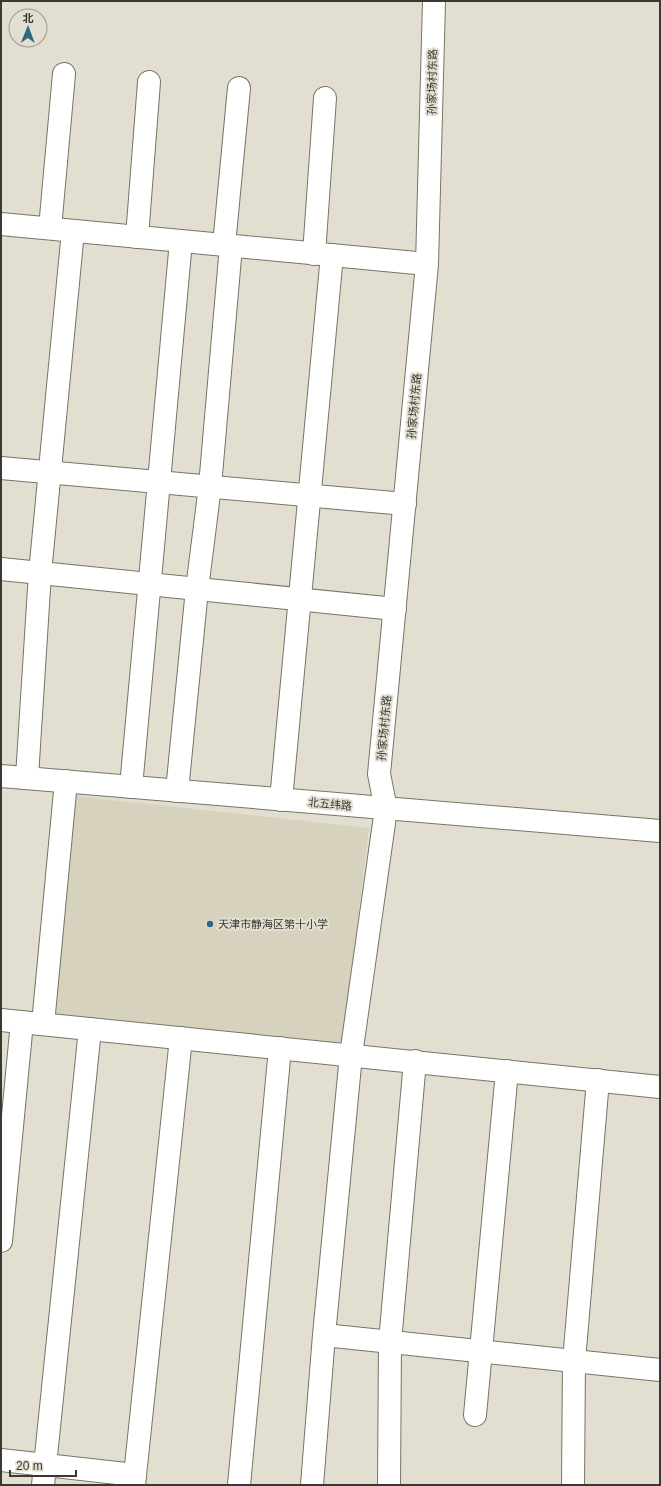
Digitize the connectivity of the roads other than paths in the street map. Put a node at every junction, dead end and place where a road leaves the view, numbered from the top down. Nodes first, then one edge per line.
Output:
1 (434, 1) edge
2 (64, 74) dead end
3 (149, 82) dead end
4 (239, 88) dead end
5 (326, 98) dead end
6 (1, 224) edge
7 (50, 228) junction
8 (73, 231) junction
9 (137, 236) junction
10 (180, 241) junction
11 (228, 245) junction
12 (323, 254) junction
13 (427, 264) junction
14 (1, 468) edge
15 (50, 472) junction
16 (158, 482) junction
17 (210, 486) junction
18 (309, 495) junction
19 (405, 504) junction
20 (1, 569) edge
21 (40, 573) junction
22 (150, 584) junction
23 (197, 589) junction
24 (300, 599) junction
25 (395, 609) junction
26 (1, 776) edge
27 (27, 777) junction
28 (66, 781) junction
29 (131, 787) junction
30 (177, 791) junction
31 (281, 800) junction
32 (386, 809) junction
33 (660, 831) edge
34 (1, 1020) edge
35 (33, 1023) junction
36 (90, 1029) junction
37 (181, 1038) junction
38 (280, 1048) junction
39 (351, 1055) junction
40 (414, 1061) junction
41 (507, 1071) junction
42 (598, 1080) junction
43 (660, 1087) edge
44 (1, 1236) edge
45 (324, 1335) junction
46 (390, 1342) junction
47 (481, 1352) junction
48 (574, 1361) junction
49 (660, 1370) edge
50 (474, 1415) dead end
51 (1, 1460) edge
52 (44, 1475) edge
53 (135, 1480) edge
54 (239, 1485) edge
55 (312, 1485) edge
56 (389, 1485) edge
57 (573, 1485) edge

1 - 13 street, 孙家场村东路
2 - 7 street
3 - 9 street
4 - 11 street
5 - 12 street
6 - 7 street
7 - 8 street
8 - 9 street
8 - 15 street
9 - 10 street
10 - 11 street
10 - 16 street
11 - 12 street
11 - 17 street
12 - 13 street
12 - 18 street
13 - 19 street, 孙家场村东路
14 - 15 street
15 - 16 street
15 - 21 street
16 - 17 street
16 - 22 street
17 - 18 street
17 - 23 street
18 - 19 street
18 - 24 street
19 - 25 street, 孙家场村东路
20 - 21 street
21 - 22 street
21 - 27 street
22 - 23 street
22 - 29 street
23 - 24 street
23 - 30 street
24 - 25 street
24 - 31 street
25 - 32 street, 孙家场村东路
26 - 27 street, 北五纬路
27 - 28 street, 北五纬路
28 - 29 street, 北五纬路
28 - 35 street
29 - 30 street, 北五纬路
30 - 31 street, 北五纬路
31 - 32 street, 北五纬路
32 - 33 street, 北五纬路
32 - 39 street, 孙家场村东路
34 - 35 street
35 - 36 street
35 - 44 street
36 - 37 street
36 - 52 street
37 - 38 street
37 - 53 street
38 - 39 street
38 - 54 street
39 - 40 street
39 - 45 street, 孙家场村东路
40 - 41 street
40 - 46 street
41 - 42 street
41 - 47 street
42 - 43 street
42 - 48 street
45 - 46 street
45 - 55 street, 孙家场村东路
46 - 47 street
46 - 56 street
47 - 48 street
47 - 50 street
48 - 49 street
48 - 57 street
51 - 52 street
52 - 53 street

